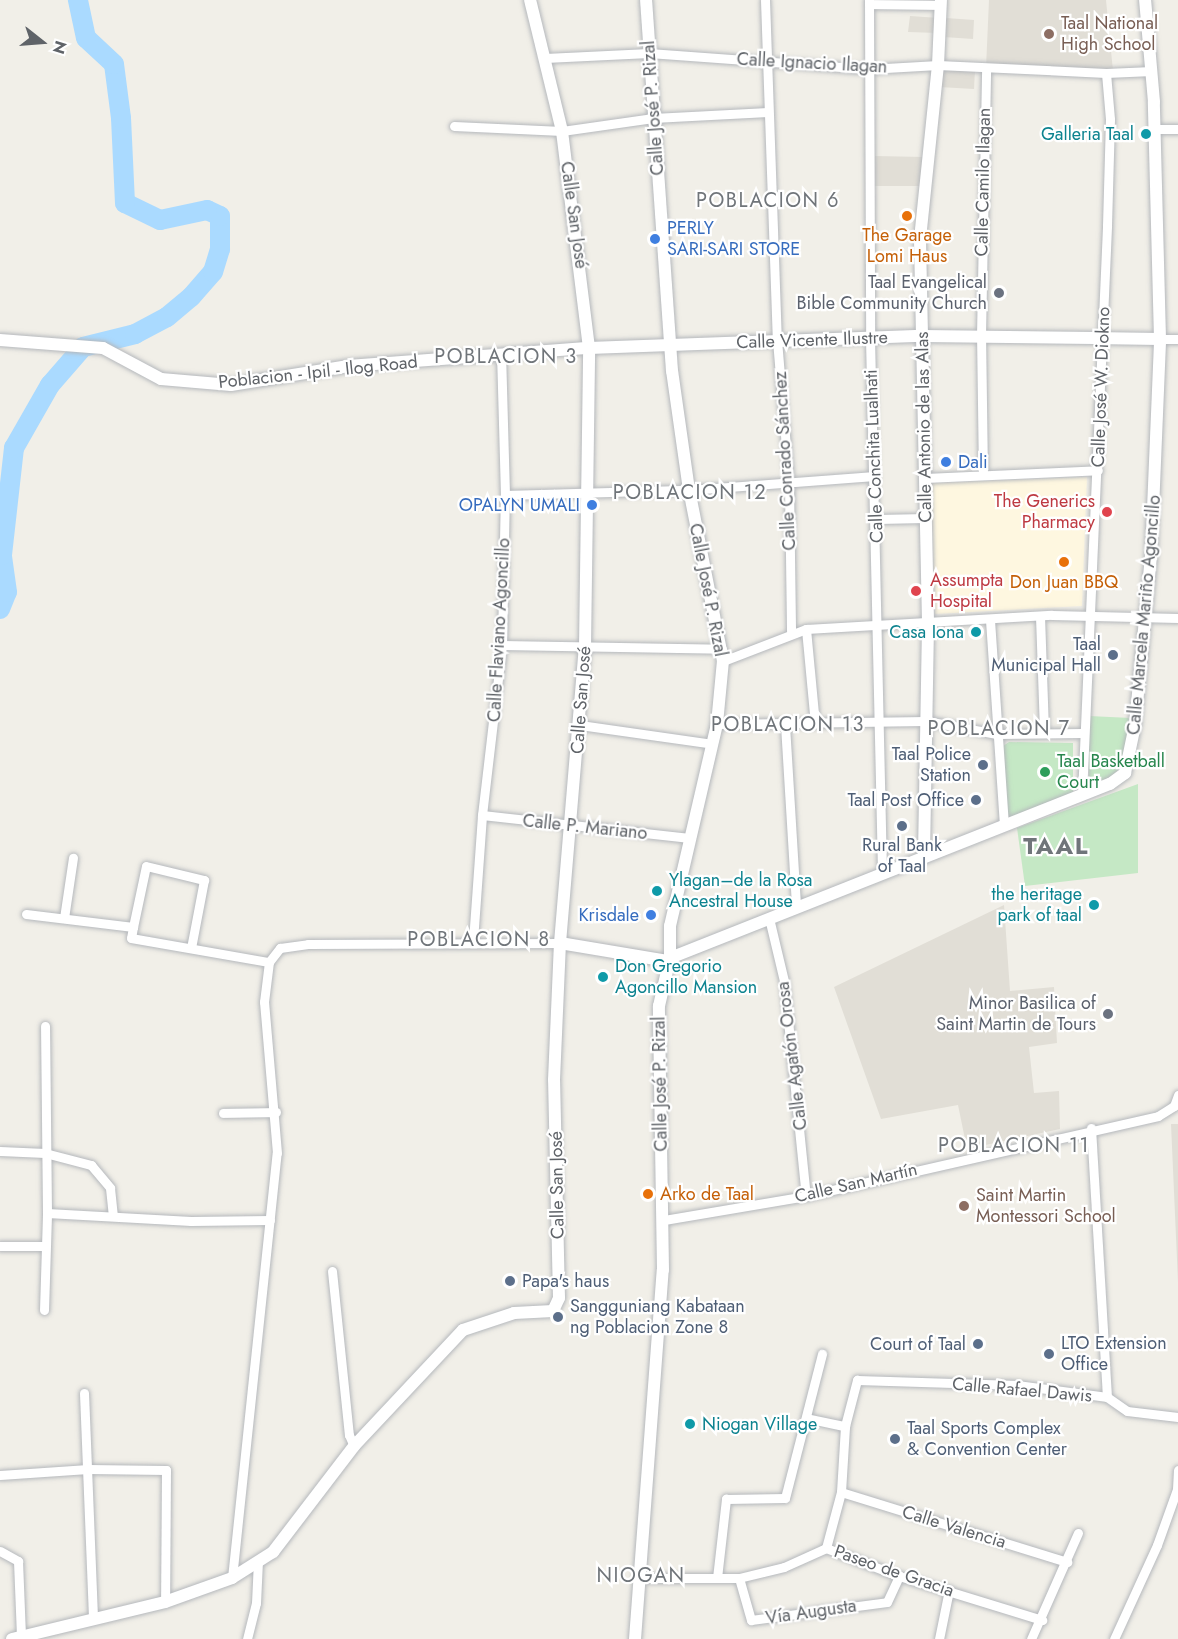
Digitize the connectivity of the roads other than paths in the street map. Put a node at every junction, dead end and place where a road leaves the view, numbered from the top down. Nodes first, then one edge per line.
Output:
1 (530, 0) edge
2 (646, 0) edge
3 (765, 0) edge
4 (1145, 0) edge
5 (869, 2) edge
6 (940, 2) edge
7 (650, 53) junction
8 (545, 58) junction
9 (765, 60) junction
10 (938, 65) junction
11 (986, 68) junction
12 (868, 69) junction
13 (1152, 71) junction
14 (1106, 73) junction
15 (768, 112) junction
16 (653, 118) junction
17 (454, 126) dead end
18 (1155, 129) junction
19 (1178, 129) edge
20 (562, 131) junction
21 (1101, 335) junction
22 (922, 336) junction
23 (981, 336) junction
24 (870, 338) junction
25 (1160, 339) junction
26 (1178, 339) edge
27 (0, 340) edge
28 (777, 340) junction
29 (669, 346) junction
30 (589, 348) junction
31 (501, 354) junction
32 (1098, 470) junction
33 (983, 475) junction
34 (874, 476) junction
35 (925, 478) junction
36 (789, 484) junction
37 (689, 490) junction
38 (589, 492) junction
39 (505, 495) junction
40 (926, 518) junction
41 (877, 519) junction
42 (1090, 615) junction
43 (1040, 616) junction
44 (1146, 616) junction
45 (1178, 618) edge
46 (990, 620) junction
47 (927, 622) junction
48 (877, 625) junction
49 (806, 629) junction
50 (791, 633) junction
51 (502, 645) junction
52 (585, 647) junction
53 (723, 655) junction
54 (926, 722) junction
55 (879, 723) junction
56 (717, 724) junction
57 (815, 724) junction
58 (580, 725) junction
59 (784, 725) junction
60 (1044, 732) junction
61 (1083, 733) junction
62 (997, 734) junction
63 (713, 744) junction
64 (1082, 795) junction
65 (482, 815) junction
66 (1004, 825) junction
67 (570, 826) junction
68 (690, 838) junction
69 (924, 855) junction
70 (74, 858) dead end
71 (882, 871) junction
72 (796, 906) junction
73 (26, 914) dead end
74 (64, 918) junction
75 (769, 918) junction
76 (133, 927) junction
77 (473, 940) junction
78 (560, 943) junction
79 (191, 948) junction
80 (668, 960) junction
81 (269, 962) junction
82 (45, 1026) dead end
83 (1178, 1095) edge
84 (276, 1112) junction
85 (223, 1113) dead end
86 (1091, 1128) junction
87 (0, 1151) edge
88 (45, 1153) junction
89 (807, 1196) junction
90 (48, 1213) junction
91 (113, 1216) junction
92 (270, 1220) junction
93 (664, 1220) junction
94 (0, 1246) edge
95 (43, 1246) junction
96 (332, 1271) dead end
97 (44, 1310) dead end
98 (822, 1354) dead end
99 (84, 1393) dead end
100 (1107, 1397) junction
101 (1178, 1416) edge
102 (806, 1418) junction
103 (845, 1426) junction
104 (354, 1446) junction
105 (88, 1468) junction
106 (1178, 1470) edge
107 (0, 1475) edge
108 (1177, 1489) edge
109 (842, 1492) junction
110 (1078, 1533) dead end
111 (825, 1548) junction
112 (0, 1551) edge
113 (258, 1561) junction
114 (1067, 1562) junction
115 (899, 1576) junction
116 (232, 1578) junction
117 (639, 1578) junction
118 (717, 1578) junction
119 (739, 1578) junction
120 (949, 1590) junction
121 (165, 1602) junction
122 (93, 1616) junction
123 (1042, 1620) junction
124 (17, 1638) edge
125 (247, 1639) edge
126 (635, 1639) edge
127 (939, 1639) edge
128 (1031, 1639) edge
129 (1114, 1639) edge

1 - 8 street, Calle San José
2 - 7 street, Calle José P. Rizal
3 - 9 street, Calle Conrado Sánchez
4 - 13 street, Calle Marcela Mariño Agoncillo
5 - 6 street, Calle Conchita Lualhati
5 - 12 street, Calle Conchita Lualhati
6 - 10 street, Calle Antonio de las Alas
7 - 8 street, Calle Ignacio Ilagan
7 - 9 street, Calle Ignacio Ilagan
7 - 16 street, Calle José P. Rizal
8 - 20 street, Calle San José
9 - 12 street, Calle Ignacio Ilagan
9 - 15 street, Calle Conrado Sánchez
10 - 11 street, Calle Ignacio Ilagan
10 - 12 street, Calle Ignacio Ilagan
10 - 22 street, Calle Antonio de las Alas
11 - 14 street, Calle Ignacio Ilagan
11 - 23 street, Calle Camilo Ilagan
12 - 24 street, Calle Conchita Lualhati
13 - 14 street, Calle Ignacio Ilagan
13 - 18 street, Calle Marcela Mariño Agoncillo
14 - 21 street, Calle José W. Diokno
15 - 16 street
15 - 28 street, Calle Conrado Sánchez
16 - 20 street
16 - 29 street, Calle José P. Rizal
17 - 20 street
18 - 19 street
18 - 25 street, Calle Marcela Mariño Agoncillo
20 - 30 street, Calle San José
21 - 23 street, Calle Vicente Ilustre
21 - 25 street, Calle Vicente Ilustre
21 - 32 street, Calle José W. Diokno
22 - 23 street, Calle Vicente Ilustre
22 - 24 street, Calle Vicente Ilustre
22 - 35 street, Calle Antonio de las Alas
23 - 33 street, Calle Camilo Ilagan
24 - 28 street, Calle Vicente Ilustre
24 - 34 street, Calle Conchita Lualhati
25 - 26 street
25 - 44 street, Calle Marcela Mariño Agoncillo
27 - 31 street, Poblacion - Ipil - Ilog Road
28 - 29 street, Calle Vicente Ilustre
28 - 36 street, Calle Conrado Sánchez
29 - 30 street, Calle Vicente Ilustre
29 - 37 street, Calle José P. Rizal
30 - 31 street, Calle Vicente Ilustre
30 - 38 street, Calle San José
31 - 39 street, Calle Flaviano Agoncillo
32 - 33 street
32 - 42 street, Calle José W. Diokno
33 - 35 street
34 - 36 street
34 - 41 street, Calle Conchita Lualhati
35 - 40 street, Calle Antonio de las Alas
36 - 37 street
36 - 50 street, Calle Conrado Sánchez
37 - 38 street
37 - 53 street, Calle José P. Rizal
38 - 39 street
38 - 52 street, Calle San José
39 - 51 street, Calle Flaviano Agoncillo
40 - 41 street
40 - 47 street, Calle Antonio de las Alas
41 - 48 street, Calle Conchita Lualhati
42 - 43 street
42 - 44 street
42 - 61 street, Calle José W. Diokno
43 - 46 street
43 - 60 street
44 - 45 street
44 - 64 street, Calle Marcela Mariño Agoncillo
46 - 47 street
46 - 62 street
47 - 48 street
47 - 54 street, Calle Antonio de las Alas
48 - 49 street
48 - 55 street, Calle Conchita Lualhati
49 - 50 street
49 - 57 street
50 - 53 street
51 - 52 street
51 - 65 street, Calle Flaviano Agoncillo
52 - 53 street
52 - 58 street, Calle San José
53 - 56 street, Calle José P. Rizal
54 - 55 street
54 - 62 street
54 - 69 street, Calle Antonio de las Alas
55 - 57 street
55 - 71 street, Calle Conchita Lualhati
56 - 59 street
56 - 63 street, Calle José P. Rizal
57 - 59 street
58 - 63 street
58 - 67 street, Calle San José
59 - 72 street
60 - 61 street
60 - 62 street
61 - 64 street, Calle José W. Diokno
62 - 66 street
63 - 68 street, Calle José P. Rizal
64 - 66 street, Calle Marcela Mariño Agoncillo
65 - 67 street, Calle P. Mariano
65 - 77 street, Calle Flaviano Agoncillo
66 - 69 street, Calle Marcela Mariño Agoncillo
67 - 68 street, Calle P. Mariano
67 - 78 street, Calle San José
68 - 80 street, Calle José P. Rizal
69 - 71 street, Calle Marcela Mariño Agoncillo
70 - 74 street
71 - 72 street, Calle Marcela Mariño Agoncillo
72 - 75 street, Calle Marcela Mariño Agoncillo
73 - 74 street
74 - 76 street
75 - 80 street, Calle Marcela Mariño Agoncillo
75 - 89 street, Calle Agatón Orosa
76 - 79 street
76 - 79 street
77 - 78 street
77 - 81 street
78 - 80 street
78 - 104 street, Calle San José
79 - 81 street
80 - 93 street, Calle José P. Rizal
81 - 84 street
82 - 88 street
83 - 86 street, Calle San Martín
84 - 85 street
84 - 92 street
86 - 89 street, Calle San Martín
86 - 100 street, Calle Rafael Dawis
87 - 88 street
88 - 90 street
88 - 91 street
89 - 93 street, Calle San Martín
90 - 91 street
90 - 95 street
91 - 92 street
92 - 116 street
93 - 117 street, Calle José P. Rizal
94 - 95 street
95 - 97 street
96 - 104 street
98 - 102 street
99 - 105 street
100 - 101 street
100 - 103 street, Calle Rafael Dawis
102 - 103 street
102 - 118 street
103 - 109 street, Calle Rafael Dawis
104 - 113 street
105 - 107 street
105 - 121 street
105 - 122 street
106 - 108 street
108 - 129 street
109 - 111 street, Calle Rafael Dawis
109 - 114 street, Calle Valencia
110 - 114 street
111 - 115 street, Paseo de Gracia
111 - 119 street, Paseo de Gracia
112 - 124 street
113 - 116 street
113 - 125 street
114 - 123 street
115 - 119 street, Vía Augusta
115 - 120 street, Paseo de Gracia
116 - 121 street
117 - 118 street, Paseo de Gracia
117 - 126 street, Calle José P. Rizal
118 - 119 street, Paseo de Gracia
120 - 123 street, Paseo de Gracia
120 - 127 street
121 - 122 street
122 - 124 street
123 - 128 street

